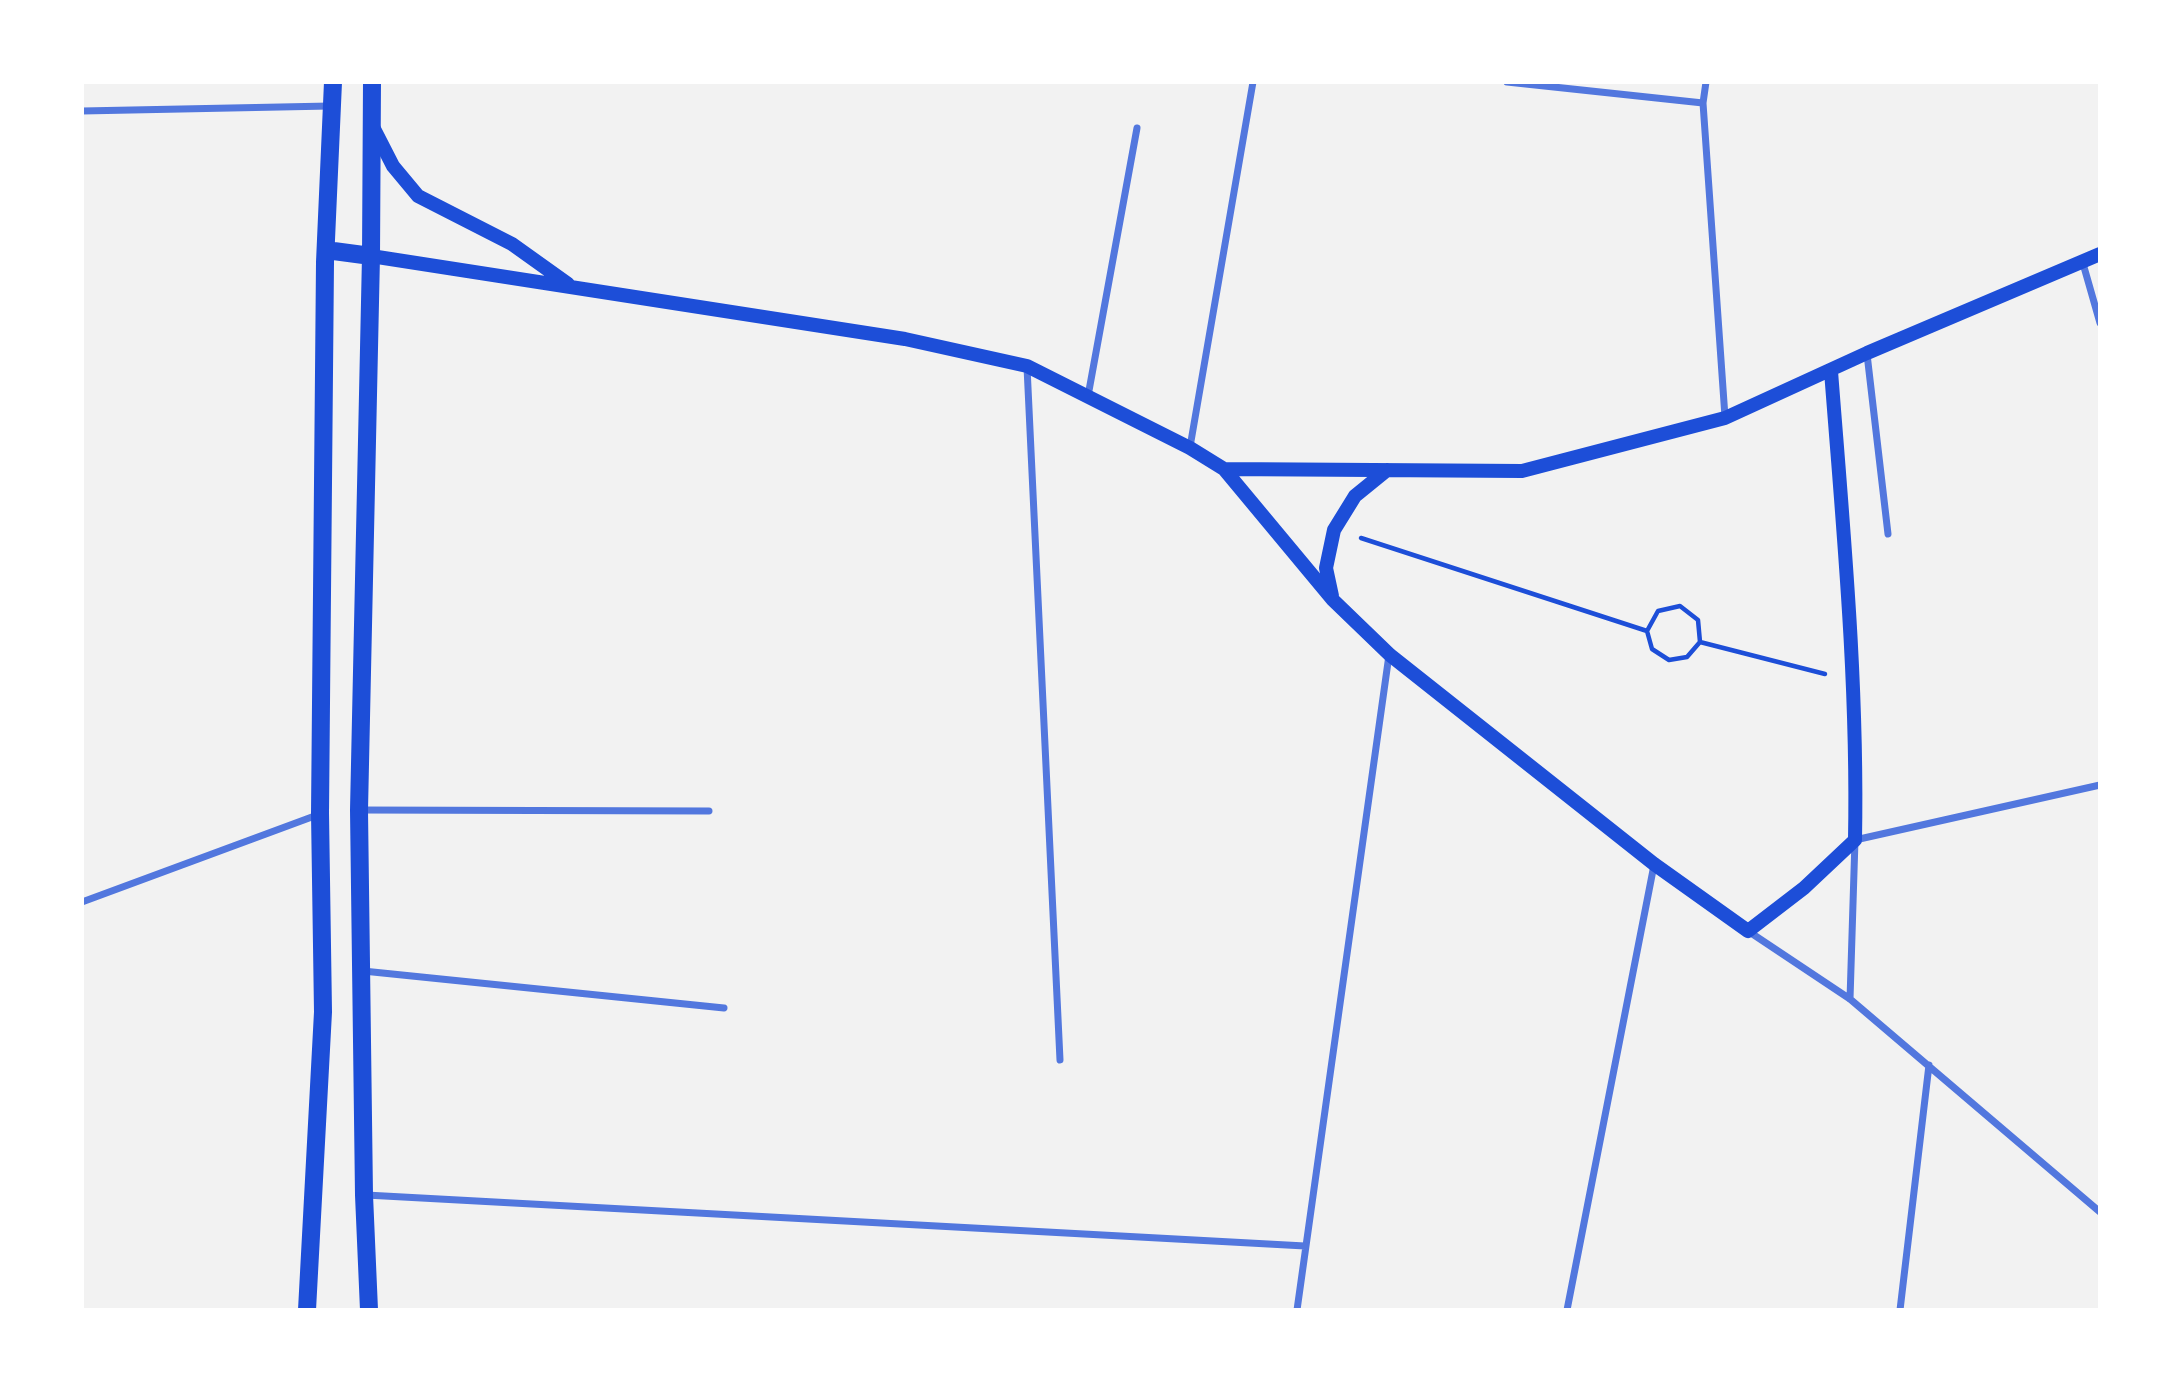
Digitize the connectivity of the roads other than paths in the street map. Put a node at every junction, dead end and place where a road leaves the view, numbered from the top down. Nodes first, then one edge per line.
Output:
1 (333, 82) edge
2 (372, 82) edge
3 (1253, 82) edge
4 (1507, 82) edge
5 (1706, 82) edge
6 (1703, 103) junction
7 (333, 106) junction
8 (82, 111) edge
9 (371, 122) junction
10 (1137, 128) dead end
11 (326, 250) junction
12 (2100, 254) edge
13 (371, 256) junction
14 (2082, 260) junction
15 (572, 287) junction
16 (2100, 323) edge
17 (1867, 353) junction
18 (1027, 366) junction
19 (1830, 371) junction
20 (1088, 397) junction
21 (1725, 418) junction
22 (1190, 448) junction
23 (1224, 469) junction
24 (1387, 470) junction
25 (1888, 534) dead end
26 (1333, 600) junction
27 (1390, 654) junction
28 (2100, 785) edge
29 (359, 810) junction
30 (709, 811) dead end
31 (320, 813) junction
32 (1855, 840) junction
33 (1654, 864) junction
34 (82, 902) edge
35 (1748, 931) junction
36 (363, 971) junction
37 (1850, 999) junction
38 (724, 1007) dead end
39 (1060, 1060) dead end
40 (1928, 1065) junction
41 (364, 1195) junction
42 (2100, 1212) edge
43 (1305, 1246) junction
44 (307, 1310) edge
45 (369, 1310) edge
46 (1297, 1310) edge
47 (1566, 1310) edge
48 (1900, 1310) edge

1 - 7 main road
2 - 9 main road
3 - 22 street
4 - 6 street
5 - 6 street
6 - 21 street
7 - 8 street
7 - 11 main road
9 - 13 main road
9 - 15 main road
10 - 20 street
11 - 13 main road
11 - 31 main road
12 - 14 main road
13 - 15 main road
13 - 29 main road
14 - 16 street
14 - 17 main road
15 - 18 main road
17 - 19 main road
17 - 25 street
18 - 20 main road
18 - 39 street
19 - 21 main road
19 - 32 main road
20 - 22 main road
21 - 24 main road
22 - 23 main road
23 - 24 main road
23 - 26 main road
24 - 26 main road
26 - 27 main road
27 - 33 main road
27 - 43 street
28 - 32 street
29 - 30 street
29 - 36 main road
31 - 34 street
31 - 44 main road
32 - 35 main road
32 - 37 street
33 - 35 main road
33 - 47 street
35 - 37 street
36 - 38 street
36 - 41 main road
37 - 40 street
40 - 42 street
40 - 48 street
41 - 43 street
41 - 45 main road
43 - 46 street

